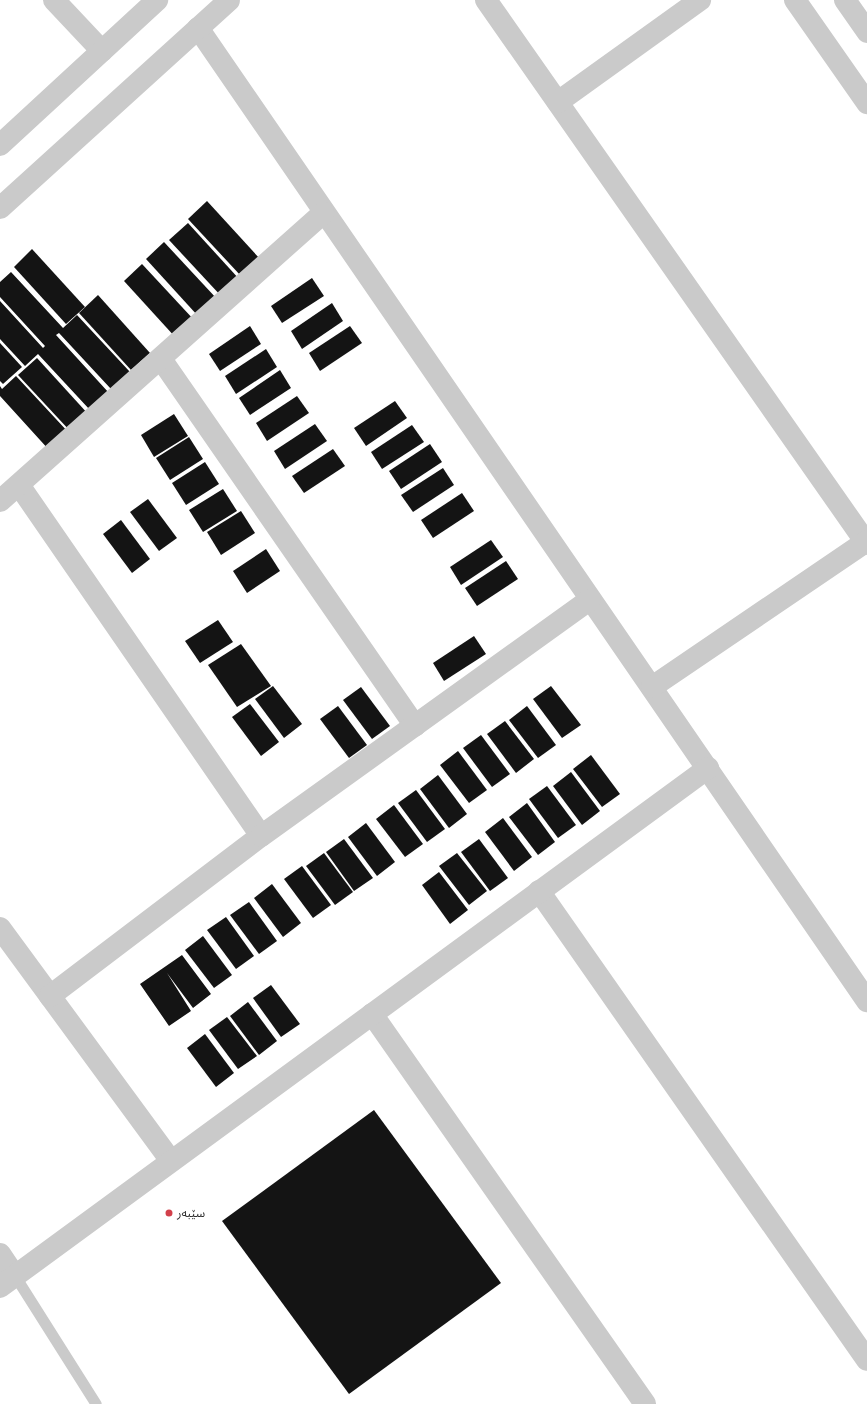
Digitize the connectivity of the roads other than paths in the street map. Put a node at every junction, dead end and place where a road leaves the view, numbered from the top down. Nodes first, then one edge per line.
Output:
1 (54, 0) edge
2 (157, 0) edge
3 (229, 0) edge
4 (486, 0) edge
5 (700, 0) edge
6 (795, 0) edge
7 (845, 0) edge
8 (198, 28) junction
9 (867, 32) edge
10 (102, 51) junction
11 (558, 102) junction
12 (867, 103) edge
13 (0, 145) edge
14 (0, 208) edge
15 (323, 213) junction
16 (161, 359) junction
17 (19, 485) junction
18 (0, 501) edge
19 (867, 543) edge
20 (590, 600) junction
21 (652, 687) junction
22 (415, 726) junction
23 (708, 768) junction
24 (261, 836) junction
25 (539, 891) junction
26 (0, 928) edge
27 (50, 996) junction
28 (867, 1001) edge
29 (372, 1014) junction
30 (171, 1161) junction
31 (0, 1254) edge
32 (8, 1281) edge
33 (867, 1360) edge
34 (96, 1404) edge
35 (644, 1404) edge

1 - 10 street
2 - 10 street
3 - 8 street
4 - 11 street
5 - 11 street
6 - 12 street
7 - 9 street
8 - 14 street
8 - 15 street
10 - 13 street
11 - 19 street
15 - 16 street
15 - 20 street
16 - 17 street
16 - 22 street
17 - 18 street
17 - 24 street
19 - 21 street
20 - 21 street
20 - 22 street
21 - 23 street
22 - 24 street
23 - 25 street
23 - 28 street
24 - 27 street
25 - 29 street
25 - 33 street
26 - 27 street
27 - 30 street
29 - 30 street
29 - 35 street
30 - 32 street
31 - 32 street
32 - 34 lane

